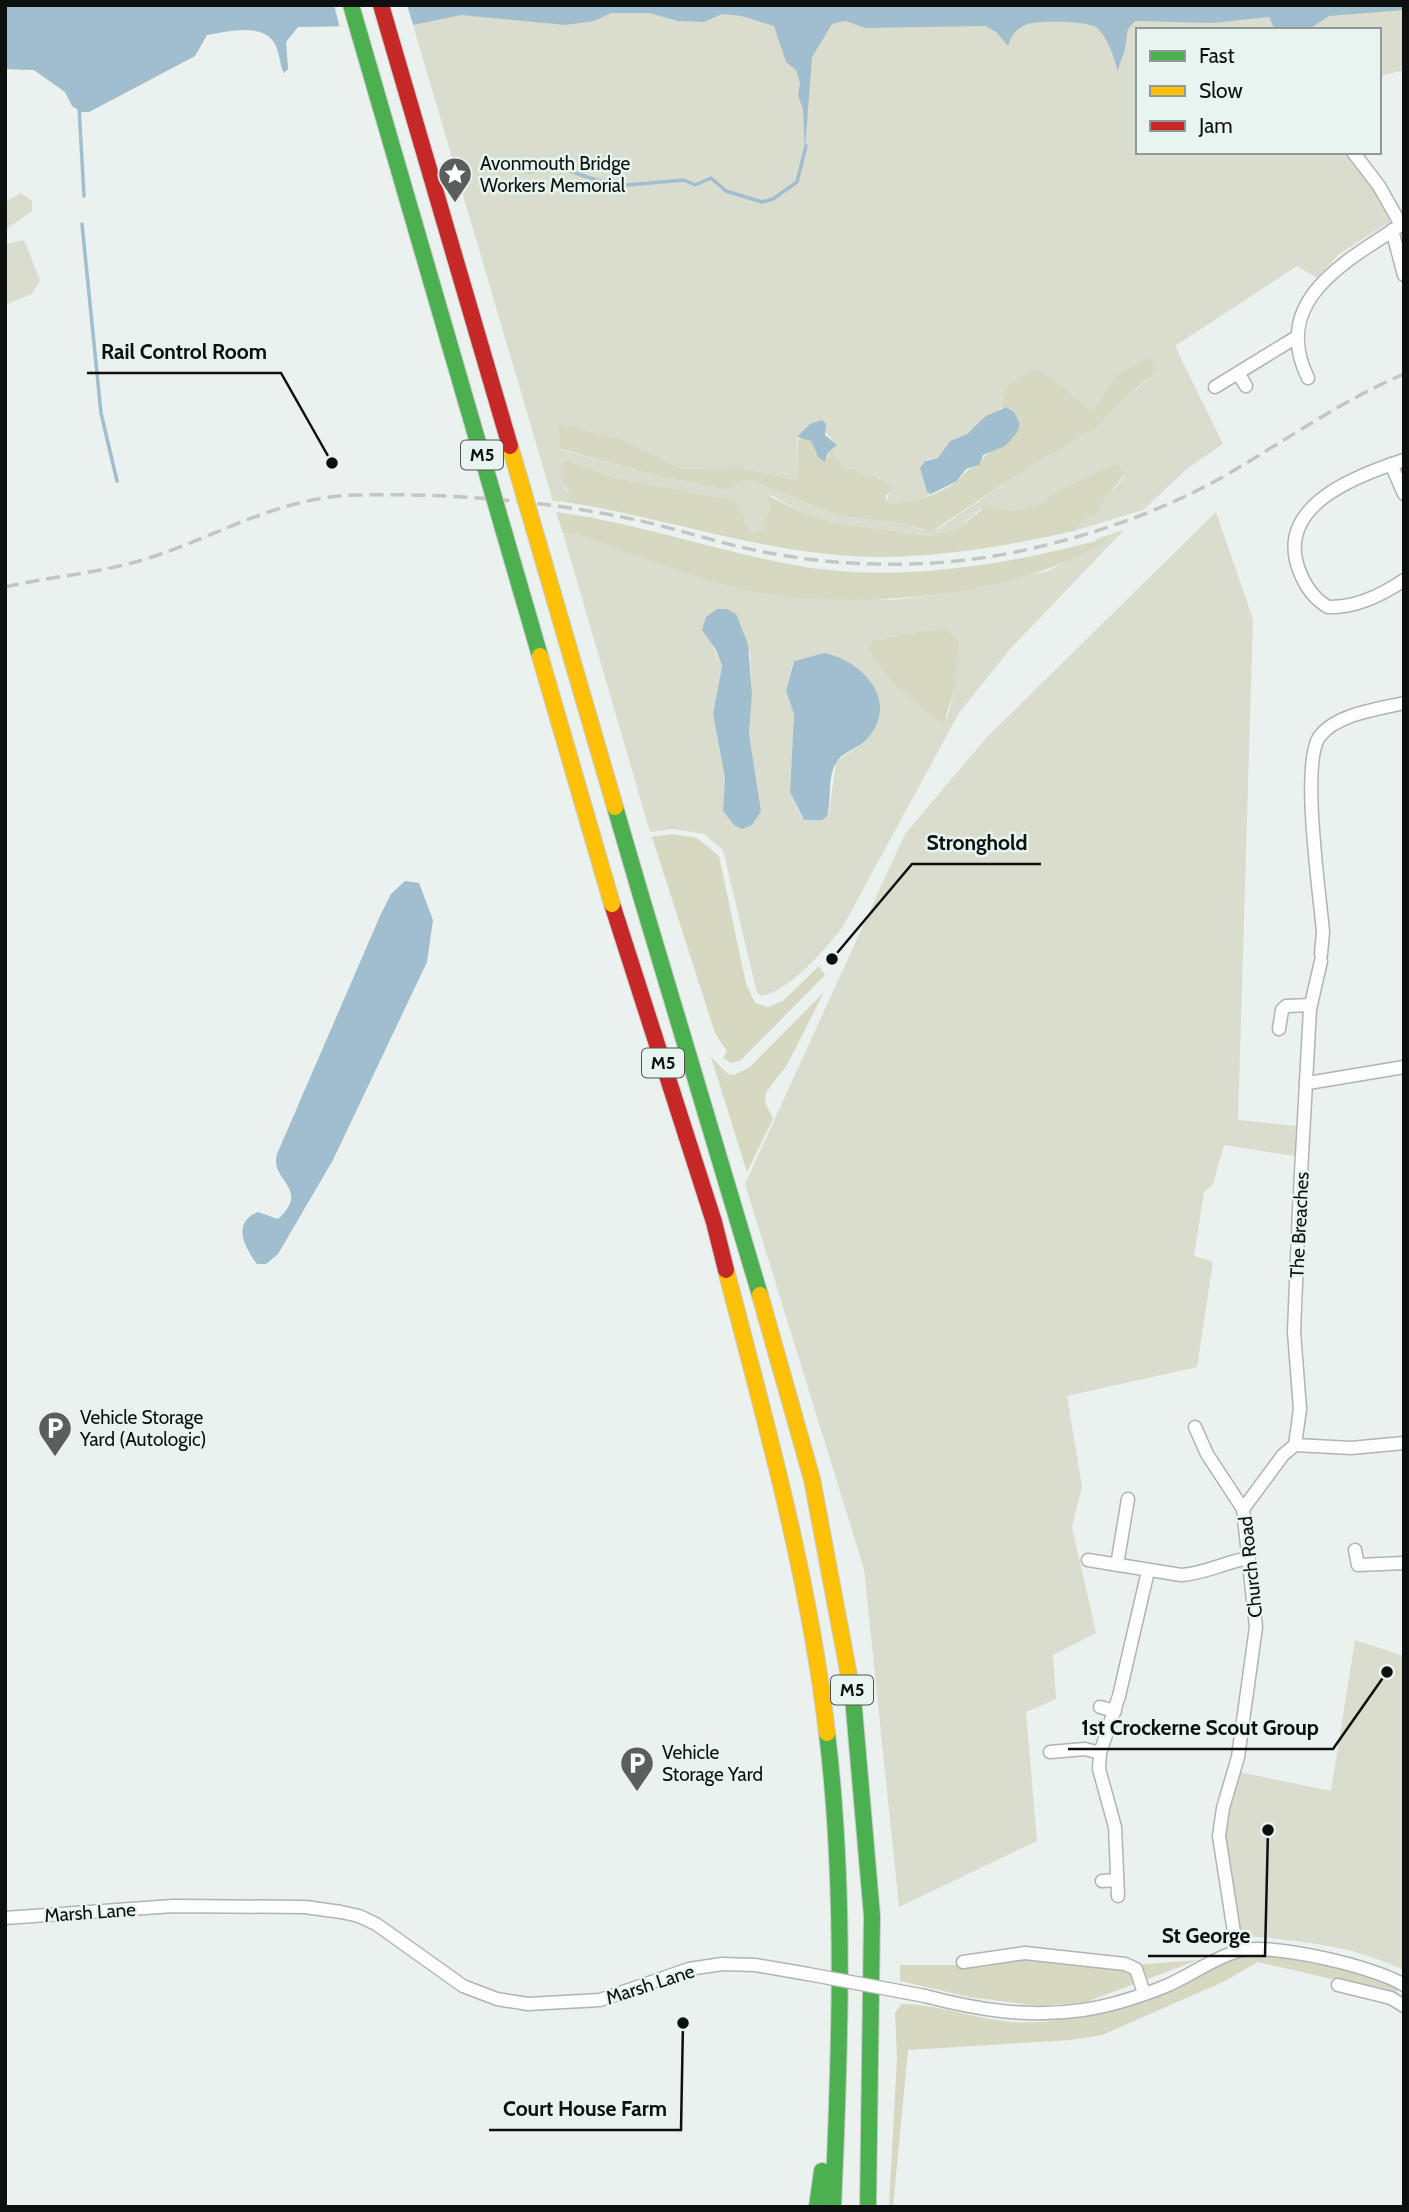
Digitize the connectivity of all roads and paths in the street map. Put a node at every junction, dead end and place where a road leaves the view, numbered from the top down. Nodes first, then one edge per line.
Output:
1 (351, 5) edge
2 (381, 5) edge
3 (1355, 154) edge
4 (1399, 226) edge
5 (1404, 275) edge
6 (1295, 338) junction
7 (1238, 373) junction
8 (1308, 378) dead end
9 (1246, 386) dead end
10 (1215, 387) dead end
11 (1397, 462) edge
12 (1404, 494) edge
13 (1404, 580) edge
14 (1404, 703) edge
15 (1311, 1005) junction
16 (1279, 1029) dead end
17 (1404, 1067) edge
18 (1308, 1083) junction
19 (1195, 1427) dead end
20 (1404, 1443) edge
21 (1295, 1445) junction
22 (1128, 1499) dead end
23 (1243, 1509) junction
24 (1355, 1550) dead end
25 (1248, 1558) junction
26 (1088, 1560) dead end
27 (1404, 1563) edge
28 (1117, 1565) junction
29 (1148, 1571) junction
30 (1100, 1707) dead end
31 (1115, 1711) junction
32 (1067, 1751) junction
33 (1050, 1752) dead end
34 (1100, 1753) junction
35 (1069, 1765) dead end
36 (1117, 1880) junction
37 (1101, 1881) dead end
38 (1118, 1896) dead end
39 (5, 1918) edge
40 (1237, 1951) junction
41 (963, 1962) dead end
42 (1403, 1983) edge
43 (1342, 1989) dead end
44 (1144, 1993) junction
45 (1404, 2006) edge
46 (842, 2011) junction
47 (867, 2148) junction
48 (817, 2207) edge
49 (833, 2207) edge
50 (860, 2207) edge
51 (868, 2207) edge

1 - 46 highway, M5, bridge
2 - 47 highway, M5, bridge
3 - 4 street
4 - 5 street
4 - 6 street
6 - 7 street
6 - 8 street
7 - 9 street
7 - 10 street
11 - 12 street
11 - 13 street
14 - 15 street, The Breaches
15 - 16 street
15 - 18 street, The Breaches
17 - 18 street
18 - 21 street, The Breaches
19 - 23 street
20 - 21 street
21 - 23 street, Church Road
22 - 28 street
23 - 25 street, Church Road
24 - 27 street
25 - 29 street
25 - 40 street, Church Road
26 - 28 street
28 - 29 street
29 - 31 street
30 - 31 street
31 - 34 street
32 - 33 street
32 - 34 street
32 - 35 street
34 - 36 street
36 - 37 street
36 - 38 street
39 - 44 street, Marsh Lane, bridge
40 - 42 street
40 - 44 street, Marsh Lane
41 - 44 street
43 - 45 street
46 - 48 highway, M5
46 - 49 highway, M5
47 - 50 highway, M5
47 - 51 highway, M5

